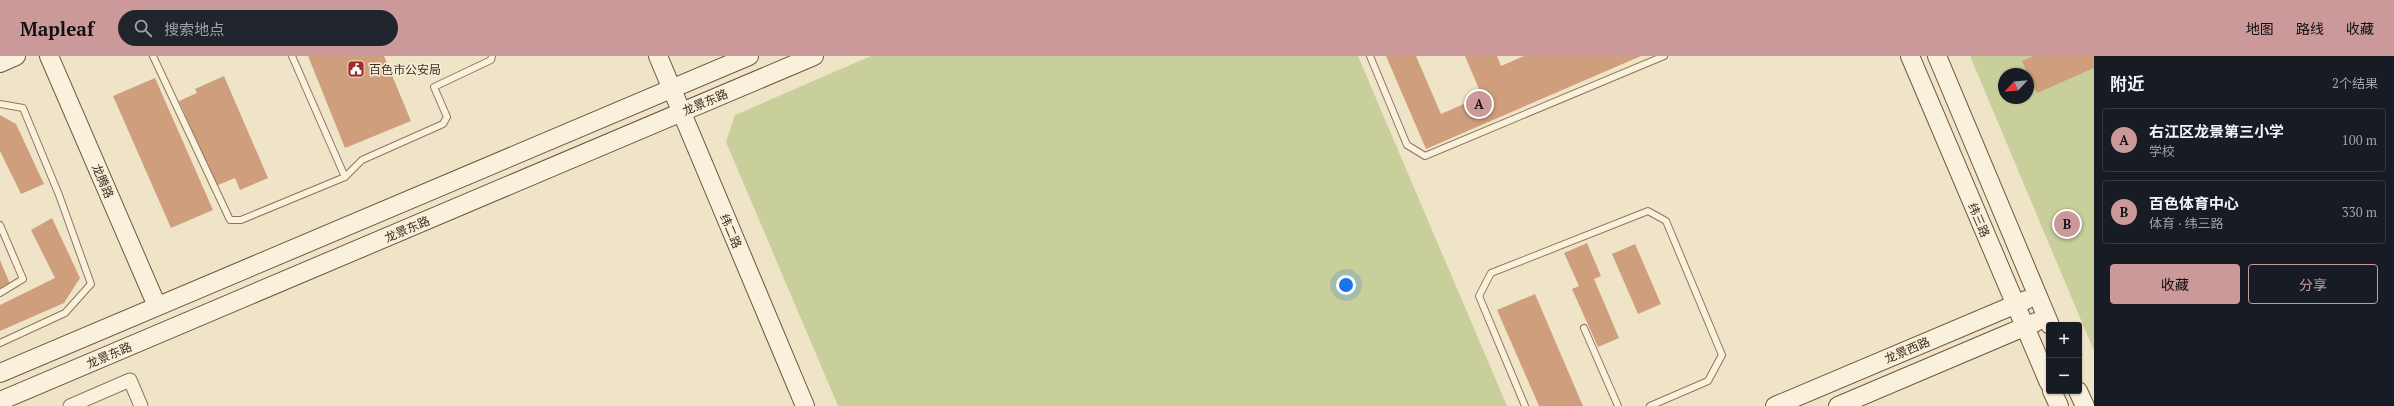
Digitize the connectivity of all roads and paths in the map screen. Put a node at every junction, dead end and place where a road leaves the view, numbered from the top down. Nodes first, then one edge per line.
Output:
1 (16, 56) edge
2 (49, 56) edge
3 (153, 56) edge
4 (292, 56) edge
5 (492, 56) edge
6 (658, 56) edge
7 (748, 56) edge
8 (814, 56) edge
9 (1370, 56) edge
10 (1664, 56) edge
11 (1910, 56) edge
12 (1937, 56) edge
13 (0, 63) edge
14 (672, 89) junction
15 (0, 104) edge
16 (682, 112) junction
17 (345, 177) junction
18 (0, 225) edge
19 (0, 292) edge
20 (2038, 295) junction
21 (2015, 304) junction
22 (157, 306) junction
23 (2049, 321) edge
24 (2025, 327) junction
25 (1584, 328) dead end
26 (0, 343) edge
27 (0, 373) edge
28 (2046, 376) edge
29 (2053, 394) edge
30 (2079, 394) edge
31 (0, 401) edge
32 (70, 406) edge
33 (141, 406) edge
34 (804, 406) edge
35 (1525, 406) edge
36 (1618, 406) edge
37 (1650, 406) edge
38 (1776, 406) edge
39 (1838, 406) edge
40 (2059, 406) edge
41 (2084, 406) edge

1 - 13 main road
2 - 22 main road, 龙腾路
3 - 17 lane
4 - 17 lane
5 - 17 lane
6 - 14 main road, 纬二路
7 - 14 main road
8 - 16 main road, 龙景东路
9 - 10 lane
11 - 21 main road, 纬三路
12 - 20 main road, 纬三路
14 - 16 main road, 纬二路
14 - 22 main road
15 - 26 lane
16 - 31 main road, 龙景东路
16 - 34 main road, 纬二路
18 - 19 lane
20 - 21 main road, 龙景西路
20 - 23 main road, 纬三路
21 - 24 main road, 纬三路
21 - 38 main road, 龙景西路
22 - 27 main road
23 - 24 main road, 龙景西路
24 - 28 main road, 纬三路
24 - 39 main road, 龙景西路
25 - 36 lane
29 - 40 main road
30 - 41 main road
32 - 33 street
35 - 37 lane

